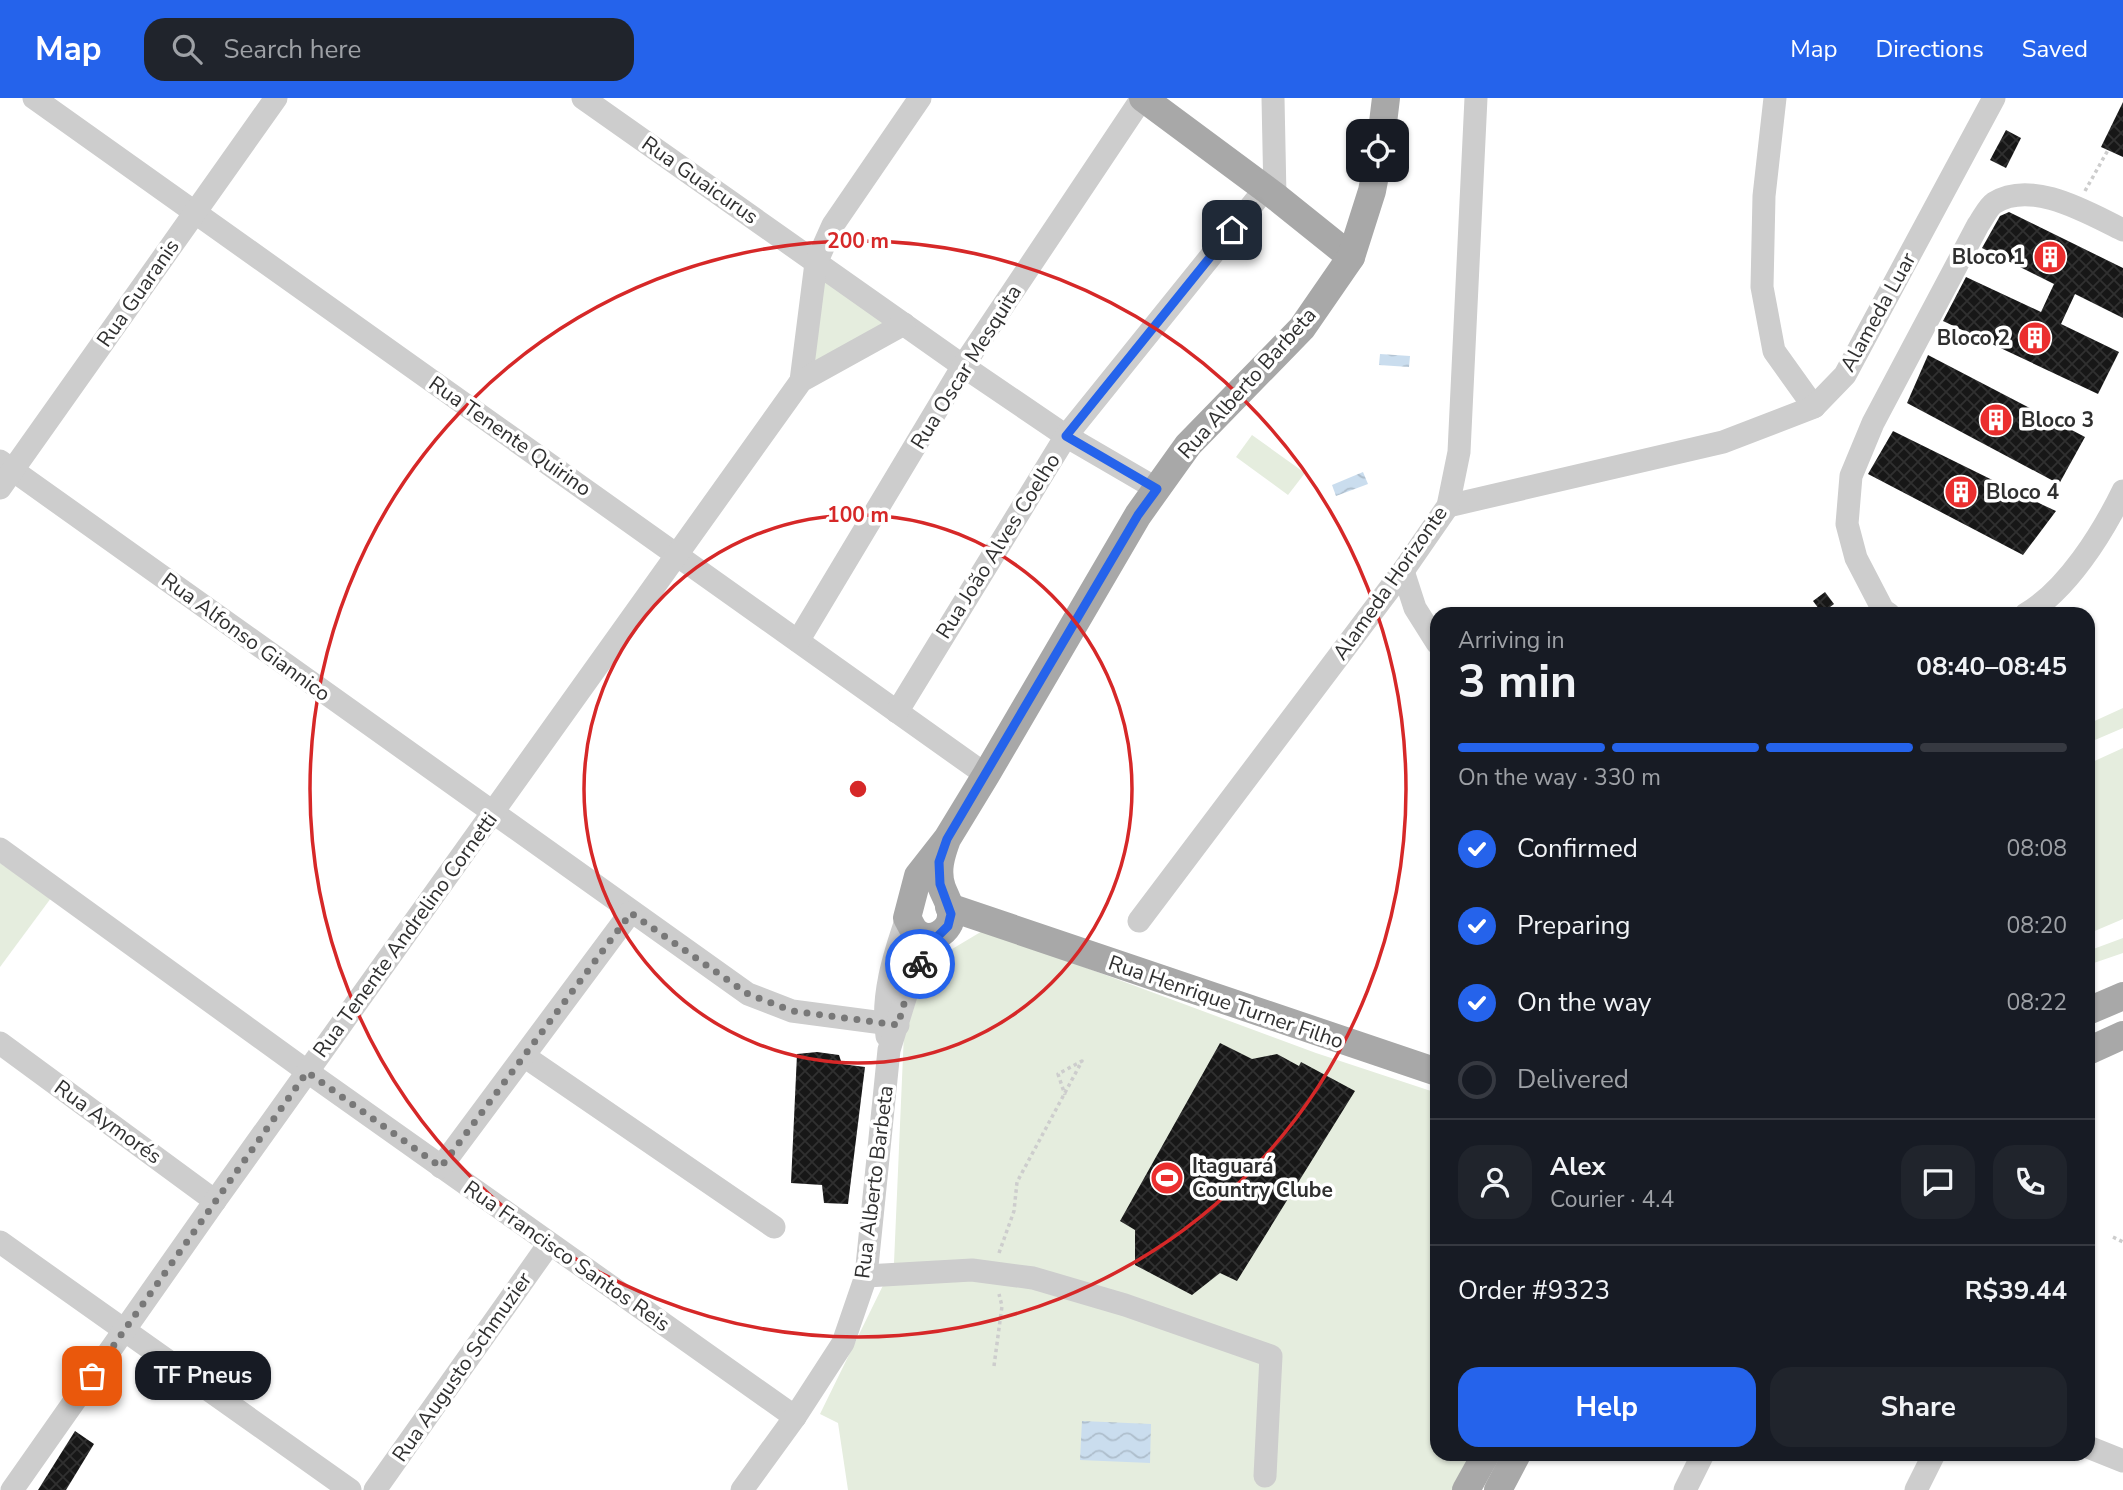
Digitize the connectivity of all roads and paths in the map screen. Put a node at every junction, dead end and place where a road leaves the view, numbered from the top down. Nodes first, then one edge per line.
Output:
1 (34, 98) edge
2 (276, 98) edge
3 (583, 98) edge
4 (920, 98) edge
5 (1143, 98) edge
6 (1273, 98) edge
7 (1385, 98) edge
8 (1476, 98) edge
9 (1775, 98) edge
10 (1994, 98) edge
11 (1383, 119) edge
12 (2108, 150) dead end
13 (1374, 182) edge
14 (1270, 193) junction
15 (2076, 208) junction
16 (195, 213) junction
17 (2123, 230) edge
18 (1351, 257) junction
19 (816, 263) junction
20 (904, 324) junction
21 (963, 366) junction
22 (801, 381) junction
23 (1814, 407) junction
24 (1066, 436) junction
25 (4, 473) edge
26 (1157, 489) junction
27 (2123, 491) edge
28 (1448, 506) junction
29 (677, 555) junction
30 (1403, 571) junction
31 (1881, 607) edge
32 (2038, 607) edge
33 (1430, 632) edge
34 (798, 641) junction
35 (897, 712) junction
36 (986, 775) junction
37 (492, 814) junction
38 (947, 839) junction
39 (0, 849) edge
40 (909, 912) junction
41 (631, 913) junction
42 (945, 920) junction
43 (1139, 921) dead end
44 (2123, 996) edge
45 (2095, 1009) edge
46 (892, 1024) junction
47 (2123, 1035) edge
48 (0, 1043) edge
49 (2095, 1048) edge
50 (524, 1056) junction
51 (1430, 1070) edge
52 (307, 1072) junction
53 (1065, 1095) junction
54 (441, 1167) junction
55 (215, 1201) junction
56 (774, 1227) dead end
57 (2113, 1237) dead end
58 (0, 1242) edge
59 (2123, 1242) edge
60 (549, 1244) junction
61 (993, 1273) junction
62 (866, 1276) junction
63 (124, 1331) junction
64 (994, 1366) dead end
65 (795, 1417) junction
66 (2095, 1450) edge
67 (1482, 1461) edge
68 (1513, 1461) edge
69 (1700, 1461) edge
70 (1930, 1461) edge
71 (2123, 1461) edge
72 (1265, 1476) dead end
73 (12, 1490) edge
74 (349, 1490) edge
75 (375, 1490) edge
76 (742, 1490) edge
77 (1466, 1490) edge
78 (1498, 1490) edge
79 (1685, 1490) edge
80 (1916, 1490) edge

1 - 16 street, Rua Tenente Quirino
2 - 16 street, Rua Guaranis
3 - 19 street, Rua Guaicurus
4 - 19 street
5 - 14 main road
5 - 21 street, Rua Oscar Mesquita
6 - 14 street
7 - 11 main road
8 - 28 street, Alameda Horizonte
9 - 23 street
10 - 23 street, Alameda Luar
12 - 15 path
13 - 18 main road, Rua Alberto Barbeta
14 - 18 main road
14 - 24 street, Rua João Alves Coelho
15 - 17 street
15 - 31 street
16 - 25 street, Rua Guaranis
16 - 29 street, Rua Tenente Quirino
18 - 26 main road, Rua Alberto Barbeta
19 - 20 street, Rua Guaicurus
19 - 22 street
20 - 21 street, Rua Guaicurus
20 - 22 street
21 - 24 street, Rua Guaicurus
21 - 34 street, Rua Oscar Mesquita
22 - 29 street, Rua Tenente Andrelino Cornetti
23 - 28 street, Alameda Luar
24 - 26 street, Rua Guaicurus
24 - 35 street, Rua João Alves Coelho
25 - 37 street, Rua Alfonso Giannico
26 - 36 main road, Rua Alberto Barbeta
27 - 32 street
28 - 30 street, Alameda Horizonte
29 - 34 street, Rua Tenente Quirino
29 - 37 street, Rua Tenente Andrelino Cornetti
30 - 33 street
30 - 43 street, Alameda Horizonte
34 - 35 street, Rua Tenente Quirino
35 - 36 street, Rua Tenente Quirino
36 - 38 main road, Rua Alberto Barbeta
37 - 41 street, Rua Alfonso Giannico
37 - 52 street, Rua Tenente Andrelino Cornetti
38 - 40 main road
38 - 42 main road
39 - 52 street, Rua Francisco Santos Reis
40 - 42 main road, Rua Henrique Turner Filho
40 - 46 street
41 - 46 street, Rua Alfonso Giannico
41 - 50 street
42 - 46 street
42 - 51 main road, Rua Henrique Turner Filho
44 - 45 main road
46 - 62 street, Rua Alberto Barbeta
47 - 49 main road
48 - 55 street, Rua Aymorés
50 - 54 street
50 - 56 street
52 - 54 street, Rua Francisco Santos Reis
52 - 55 street, Rua Tenente Andrelino Cornetti
53 - 53 path
53 - 61 path
54 - 60 street, Rua Francisco Santos Reis
55 - 63 street, Rua Tenente Andrelino Cornetti
57 - 59 path
58 - 63 street
60 - 65 street, Rua Francisco Santos Reis
60 - 75 street, Rua Augusto Schmuzier
61 - 62 street
61 - 64 path
61 - 72 street
62 - 65 street, Rua Alberto Barbeta
63 - 73 street, Rua Tenente Andrelino Cornetti
63 - 74 street
65 - 76 street, Rua Alberto Barbeta
66 - 71 street
67 - 77 main road
68 - 78 main road
69 - 79 street
70 - 80 street

